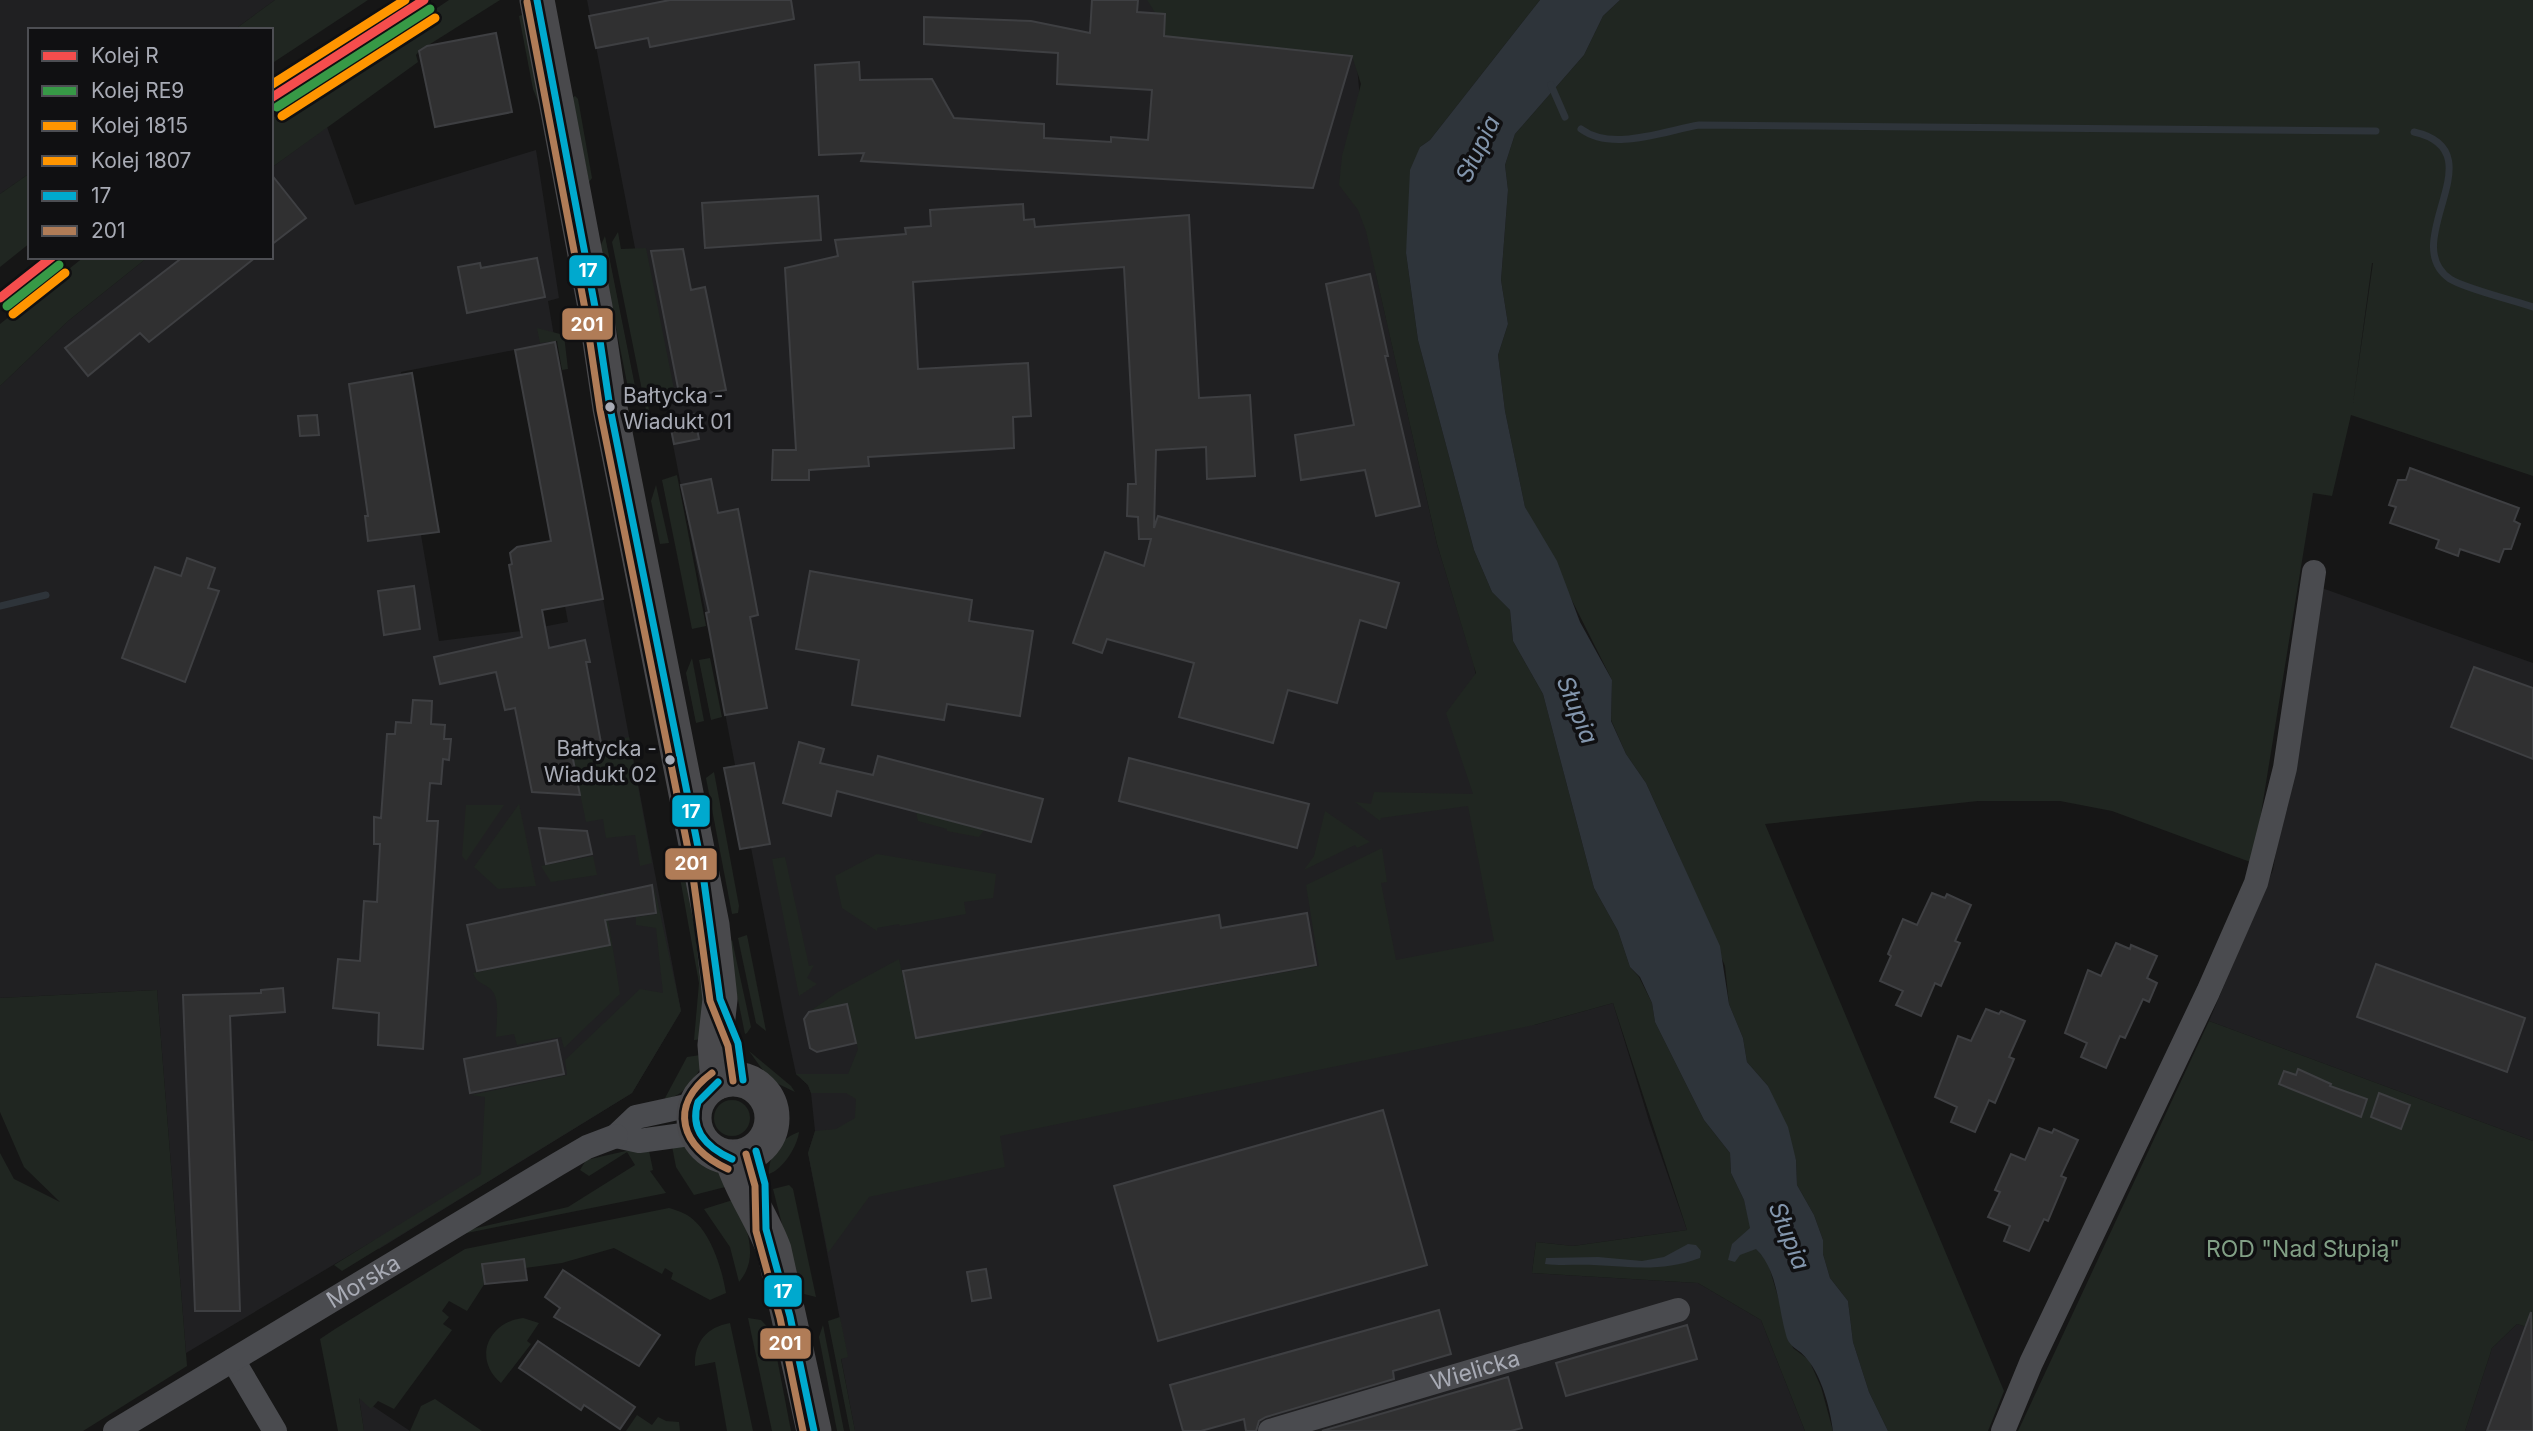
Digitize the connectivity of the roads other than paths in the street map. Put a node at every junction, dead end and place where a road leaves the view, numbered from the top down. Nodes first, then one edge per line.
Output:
1 (537, 0) edge
2 (2314, 572) dead end
3 (714, 1100) junction
4 (744, 1155) junction
5 (1678, 1310) dead end
6 (233, 1360) junction
7 (115, 1431) edge
8 (275, 1431) edge
9 (814, 1431) edge
10 (1270, 1431) edge
11 (2003, 1431) edge

1 - 3 main road
2 - 11 street
3 - 4 main road
3 - 4 main road
3 - 6 street, Morska
4 - 9 main road
5 - 10 street, Wielicka
6 - 7 street, Morska
6 - 8 street

